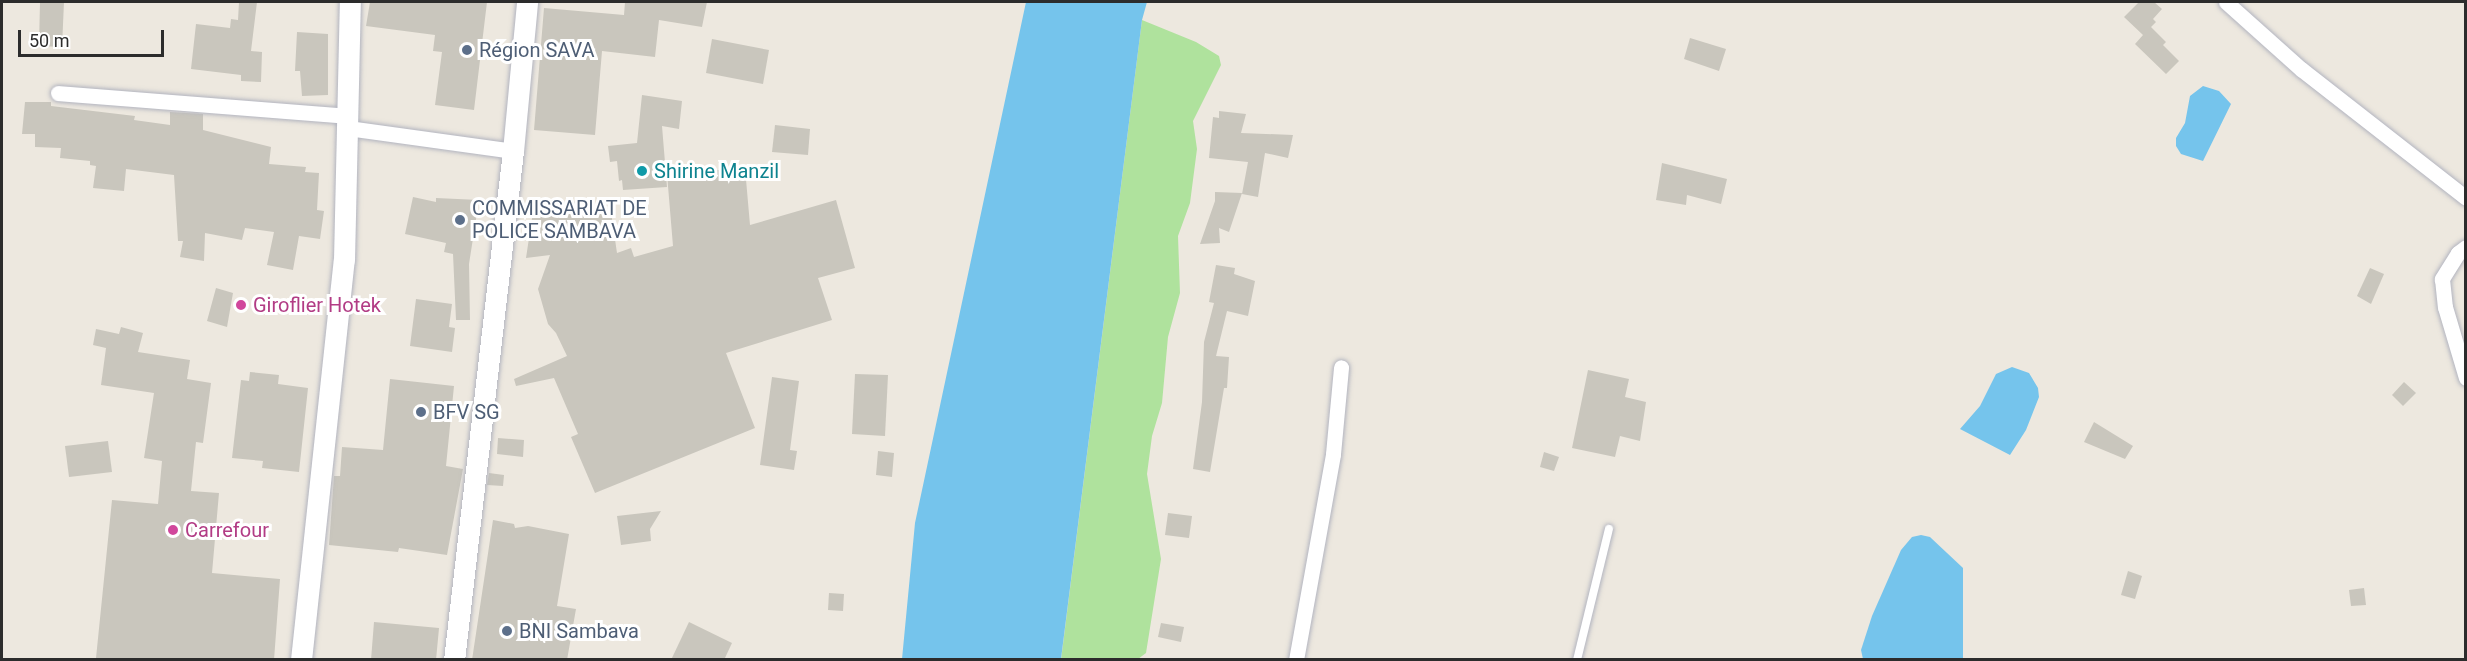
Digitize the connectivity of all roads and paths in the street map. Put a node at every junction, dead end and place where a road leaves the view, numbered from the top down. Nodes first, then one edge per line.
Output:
1 (350, 2) edge
2 (528, 2) edge
3 (2226, 2) edge
4 (58, 93) dead end
5 (348, 122) junction
6 (513, 151) junction
7 (2466, 198) edge
8 (2466, 247) edge
9 (1341, 367) dead end
10 (2466, 378) edge
11 (1609, 529) dead end
12 (301, 660) edge
13 (454, 660) edge
14 (1296, 660) edge
15 (1577, 660) edge

1 - 5 main road
2 - 6 main road
3 - 7 street
4 - 5 street
5 - 6 street
5 - 12 main road
6 - 13 main road
8 - 10 street
9 - 14 street
11 - 15 lane

